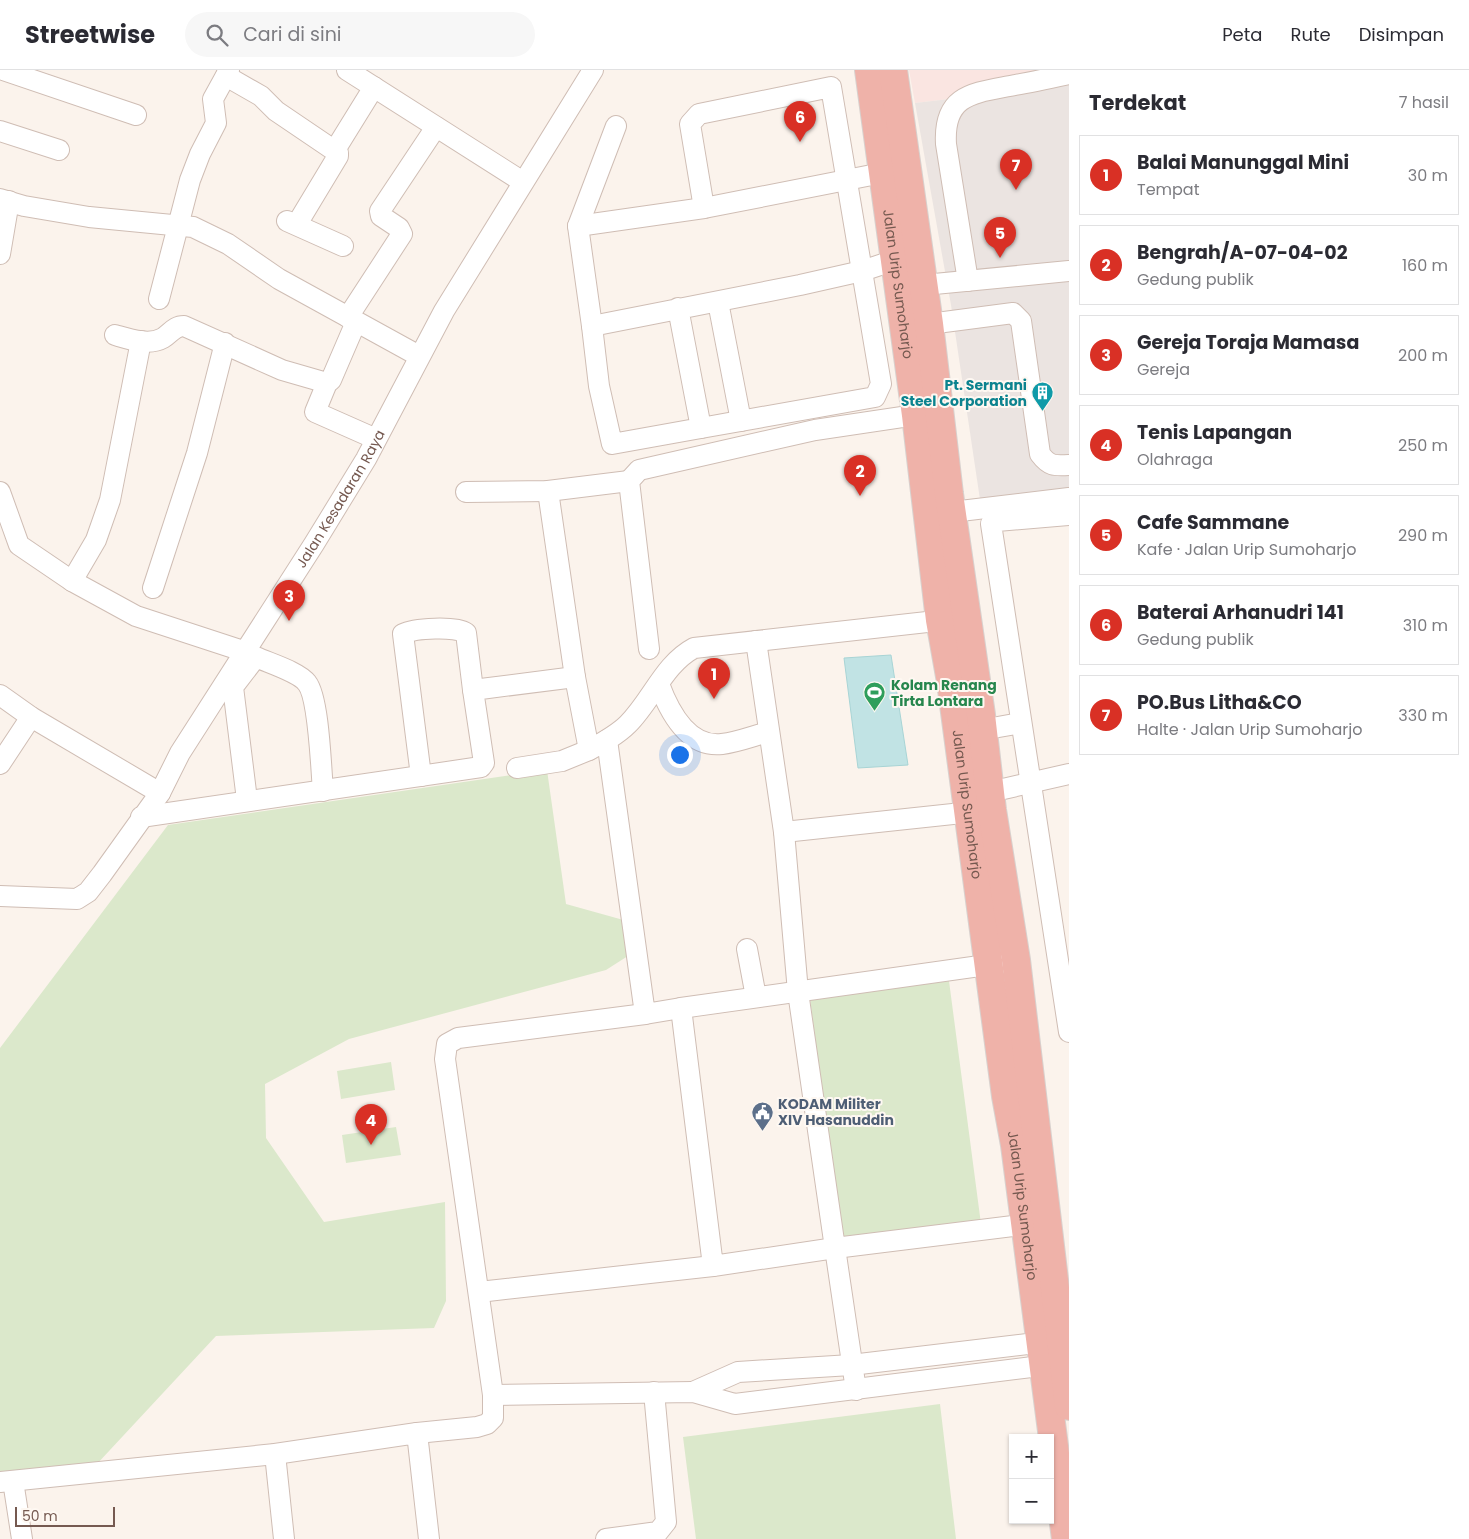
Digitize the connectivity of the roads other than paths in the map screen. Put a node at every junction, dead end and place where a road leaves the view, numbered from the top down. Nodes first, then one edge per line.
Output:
1 (3, 70) edge
2 (593, 70) edge
3 (869, 70) edge
4 (893, 70) edge
5 (228, 73) edge
6 (1069, 74) edge
7 (363, 77) edge
8 (136, 115) dead end
9 (616, 126) dead end
10 (436, 127) junction
11 (0, 131) edge
12 (59, 150) dead end
13 (335, 150) junction
14 (890, 165) junction
15 (846, 180) junction
16 (523, 182) junction
17 (4, 200) edge
18 (704, 208) junction
19 (177, 224) junction
20 (578, 226) junction
21 (343, 246) dead end
22 (0, 254) edge
23 (908, 259) junction
24 (862, 271) junction
25 (1069, 271) edge
26 (968, 281) junction
27 (924, 285) junction
28 (159, 300) dead end
29 (718, 302) junction
30 (678, 308) junction
31 (352, 319) junction
32 (929, 324) junction
33 (592, 326) junction
34 (115, 335) dead end
35 (142, 341) junction
36 (225, 343) junction
37 (419, 356) junction
38 (327, 383) junction
39 (927, 413) junction
40 (741, 421) junction
41 (701, 428) junction
42 (376, 439) junction
43 (1069, 465) edge
44 (629, 481) junction
45 (548, 491) junction
46 (0, 492) edge
47 (466, 492) dead end
48 (1069, 498) edge
49 (952, 512) junction
50 (1069, 515) edge
51 (72, 581) junction
52 (153, 588) dead end
53 (966, 617) junction
54 (940, 620) junction
55 (756, 641) junction
56 (649, 648) dead end
57 (246, 652) junction
58 (575, 677) junction
59 (660, 684) junction
60 (473, 690) junction
61 (0, 695) edge
62 (31, 717) junction
63 (1021, 724) junction
64 (768, 732) junction
65 (970, 732) junction
66 (607, 740) junction
67 (589, 750) junction
68 (0, 764) edge
69 (517, 768) dead end
70 (1069, 774) edge
71 (421, 776) junction
72 (1030, 783) junction
73 (323, 790) junction
74 (160, 793) junction
75 (248, 800) junction
76 (983, 805) junction
77 (141, 817) junction
78 (784, 832) junction
79 (0, 896) edge
80 (747, 949) dead end
81 (1016, 960) junction
82 (989, 966) junction
83 (798, 992) junction
84 (756, 997) junction
85 (681, 1008) junction
86 (645, 1014) junction
87 (1069, 1032) edge
88 (1019, 1094) junction
89 (1036, 1223) junction
90 (835, 1248) junction
91 (713, 1266) junction
92 (479, 1292) junction
93 (1051, 1353) junction
94 (851, 1365) junction
95 (856, 1390) junction
96 (654, 1392) junction
97 (693, 1392) junction
98 (493, 1395) junction
99 (1069, 1406) edge
100 (417, 1434) junction
101 (275, 1454) junction
102 (7, 1481) edge
103 (22, 1539) edge
104 (284, 1539) edge
105 (429, 1539) edge
106 (606, 1539) edge
107 (1066, 1539) edge

1 - 8 street
2 - 16 street, Jalan Kesadaran Raya
3 - 14 highway, Jalan Urip Sumoharjo
4 - 14 highway, Jalan Urip Sumoharjo
5 - 13 street
5 - 19 street
6 - 26 street
7 - 10 street
7 - 13 street
9 - 20 street
10 - 16 street
10 - 31 street
11 - 12 street
13 - 21 street
14 - 15 street
14 - 23 highway, Jalan Urip Sumoharjo
15 - 18 street
15 - 18 street
15 - 24 street
16 - 37 street, Jalan Kesadaran Raya
17 - 19 street
17 - 22 street
18 - 20 street
19 - 28 street
19 - 31 street
20 - 33 street
23 - 24 street
23 - 27 highway, Jalan Urip Sumoharjo
23 - 39 highway, Jalan Urip Sumoharjo
24 - 29 street
24 - 40 street
25 - 26 street
26 - 27 street
27 - 32 highway, Jalan Urip Sumoharjo
29 - 30 street
29 - 40 street
30 - 33 street
30 - 41 street
31 - 37 street
31 - 38 street
32 - 39 highway, Jalan Urip Sumoharjo
32 - 43 street
33 - 41 street
34 - 35 street
35 - 36 street
35 - 51 street
36 - 38 street
36 - 52 street
37 - 42 street, Jalan Kesadaran Raya
38 - 42 street
39 - 44 street
39 - 49 highway, Jalan Urip Sumoharjo
39 - 54 highway, Jalan Urip Sumoharjo
40 - 41 street
42 - 57 street, Jalan Kesadaran Raya
44 - 45 street
44 - 56 street
45 - 47 street
45 - 58 street
46 - 51 street
48 - 49 street
49 - 53 highway, Jalan Urip Sumoharjo
50 - 63 street
51 - 57 street
53 - 54 street
53 - 65 highway, Jalan Urip Sumoharjo
54 - 55 street
54 - 65 highway, Jalan Urip Sumoharjo
55 - 59 street
55 - 64 street
57 - 74 street, Jalan Kesadaran Raya
58 - 60 street
58 - 67 street
59 - 64 street
59 - 66 street
60 - 71 street
60 - 71 street
61 - 62 street
62 - 68 street
62 - 74 street
63 - 65 street
63 - 72 street
64 - 78 street
65 - 76 highway, Jalan Urip Sumoharjo
66 - 67 street
66 - 86 street
67 - 69 street
70 - 72 street
71 - 73 street
72 - 76 street
72 - 87 street
73 - 75 street
73 - 75 street
74 - 77 street, Jalan Kesadaran Raya
75 - 77 street
76 - 78 street
76 - 81 highway, Jalan Urip Sumoharjo
76 - 82 highway, Jalan Urip Sumoharjo
77 - 79 street, Jalan Kesadaran Raya
78 - 83 street
80 - 84 street
81 - 82 street
81 - 88 highway, Jalan Urip Sumoharjo
82 - 83 street
82 - 88 highway, Jalan Urip Sumoharjo
83 - 84 street
83 - 90 street
84 - 85 street
85 - 86 street
85 - 91 street
86 - 92 street
88 - 89 highway, Jalan Urip Sumoharjo
89 - 90 street
89 - 93 highway, Jalan Urip Sumoharjo
90 - 91 street
90 - 94 street
91 - 92 street
92 - 98 street
93 - 94 street
93 - 95 street
93 - 99 highway, Jalan Urip Sumoharjo
93 - 107 highway, Jalan Urip Sumoharjo
94 - 95 street
94 - 97 street
95 - 97 street
96 - 97 street
96 - 98 street
96 - 106 street
98 - 100 street
100 - 101 street
100 - 105 street
101 - 102 street
101 - 104 street
102 - 103 street

